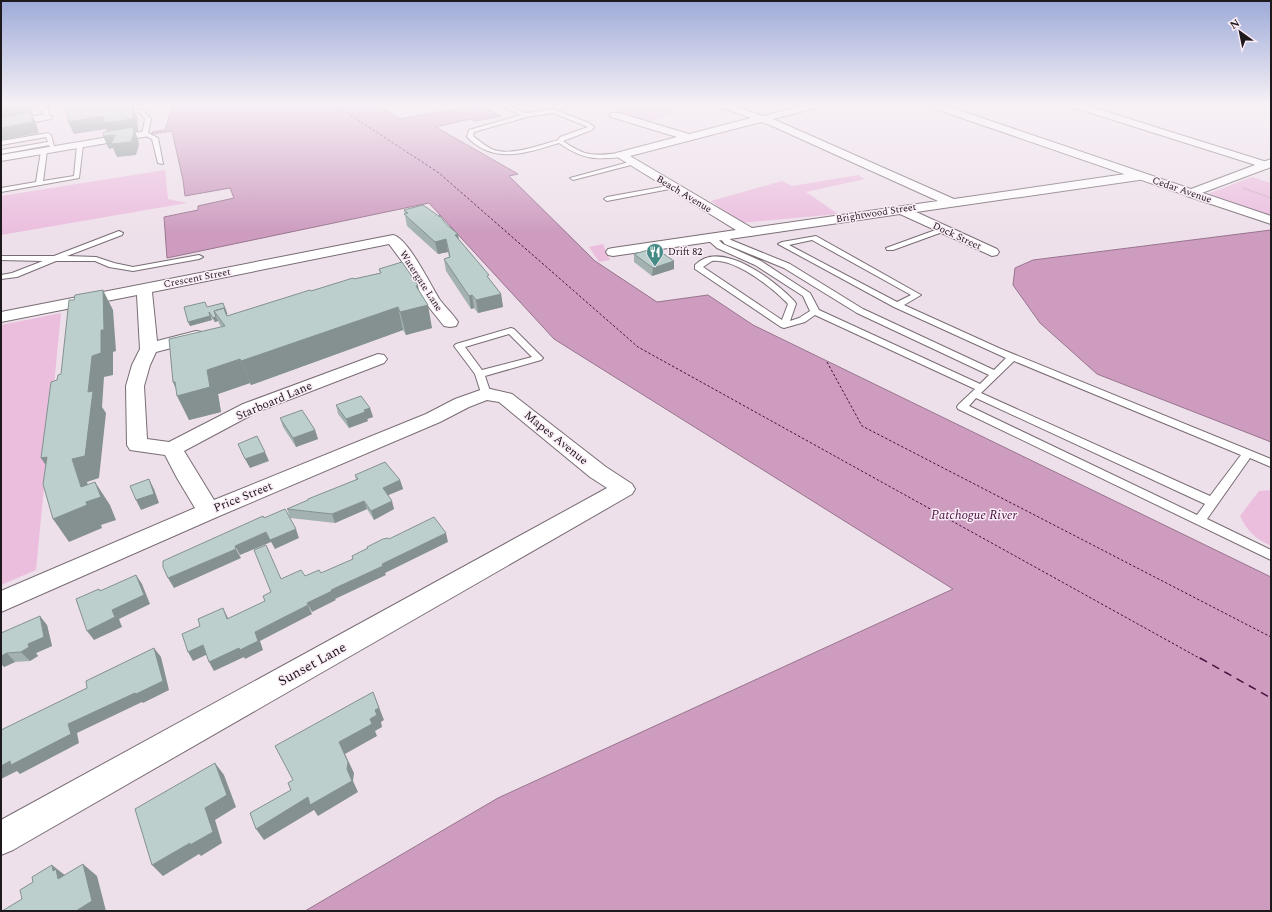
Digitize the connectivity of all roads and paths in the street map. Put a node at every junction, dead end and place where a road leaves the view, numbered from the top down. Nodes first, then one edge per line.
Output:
1 (50, 148) junction
2 (54, 148) edge
3 (80, 148) edge
4 (157, 148) edge
5 (488, 148) edge
6 (535, 148) edge
7 (569, 148) edge
8 (650, 148) edge
9 (829, 148) edge
10 (1057, 148) edge
11 (1214, 148) edge
12 (1, 152) edge
13 (620, 155) junction
14 (1, 158) edge
15 (161, 163) dead end
16 (633, 163) junction
17 (1268, 164) edge
18 (1139, 176) junction
19 (574, 178) dead end
20 (39, 183) junction
21 (1218, 183) junction
22 (673, 187) junction
23 (1, 190) edge
24 (1191, 193) junction
25 (1271, 198) edge
26 (607, 199) dead end
27 (951, 202) junction
28 (901, 210) junction
29 (1271, 220) edge
30 (944, 230) junction
31 (749, 232) junction
32 (119, 233) dead end
33 (717, 237) junction
34 (393, 239) joint
35 (890, 248) dead end
36 (613, 252) dead end
37 (992, 252) dead end
38 (200, 257) dead end
39 (1, 258) edge
40 (55, 258) junction
41 (1, 277) edge
42 (144, 289) junction
43 (897, 305) junction
44 (815, 312) junction
45 (1, 318) edge
46 (450, 322) dead end
47 (784, 325) junction
48 (213, 330) edge
49 (149, 349) junction
50 (1012, 357) junction
51 (378, 359) dead end
52 (995, 374) junction
53 (483, 384) junction
54 (978, 391) junction
55 (172, 449) junction
56 (1248, 453) junction
57 (1271, 462) edge
58 (624, 490) joint
59 (1212, 502) junction
60 (209, 511) junction
61 (1199, 520) junction
62 (1271, 555) edge
63 (1, 602) edge
64 (1, 838) edge

1 - 2 street
1 - 12 lane
1 - 14 street
1 - 20 lane
3 - 20 lane
4 - 15 lane
5 - 6 lane
7 - 13 lane
8 - 13 street
9 - 27 street
10 - 18 street, Cedar Avenue
11 - 17 street
13 - 16 street, Beach Avenue
16 - 19 lane
16 - 22 street, Beach Avenue
17 - 21 street
18 - 24 street, Cedar Avenue
18 - 27 street, Brightwood Street
20 - 23 lane
21 - 24 street
21 - 25 path
22 - 26 lane
22 - 31 street, Beach Avenue
24 - 29 street, Cedar Avenue
27 - 28 street, Brightwood Street
28 - 30 street, Dock Street
28 - 31 street, Brightwood Street
30 - 35 lane
30 - 37 street, Dock Street
31 - 33 street, Brightwood Street
32 - 40 lane
33 - 36 street, Brightwood Street
33 - 44 lane
33 - 52 lane
34 - 42 street, Crescent Street
34 - 46 street, Watergate Lane
38 - 40 lane
39 - 40 lane
40 - 41 lane
42 - 45 street, Crescent Street
42 - 49 street
43 - 43 lane
43 - 50 lane
44 - 47 lane
44 - 54 lane
47 - 47 lane
48 - 49 street
49 - 55 street
50 - 52 lane
50 - 56 lane
51 - 55 street, Starboard Lane
52 - 54 lane
53 - 53 lane
53 - 58 street, Mapes Avenue
53 - 60 street, Price Street
54 - 59 lane
54 - 61 lane
55 - 60 street
56 - 57 lane
56 - 59 lane
58 - 64 street, Sunset Lane
59 - 61 lane
60 - 63 street, Price Street
61 - 62 lane

